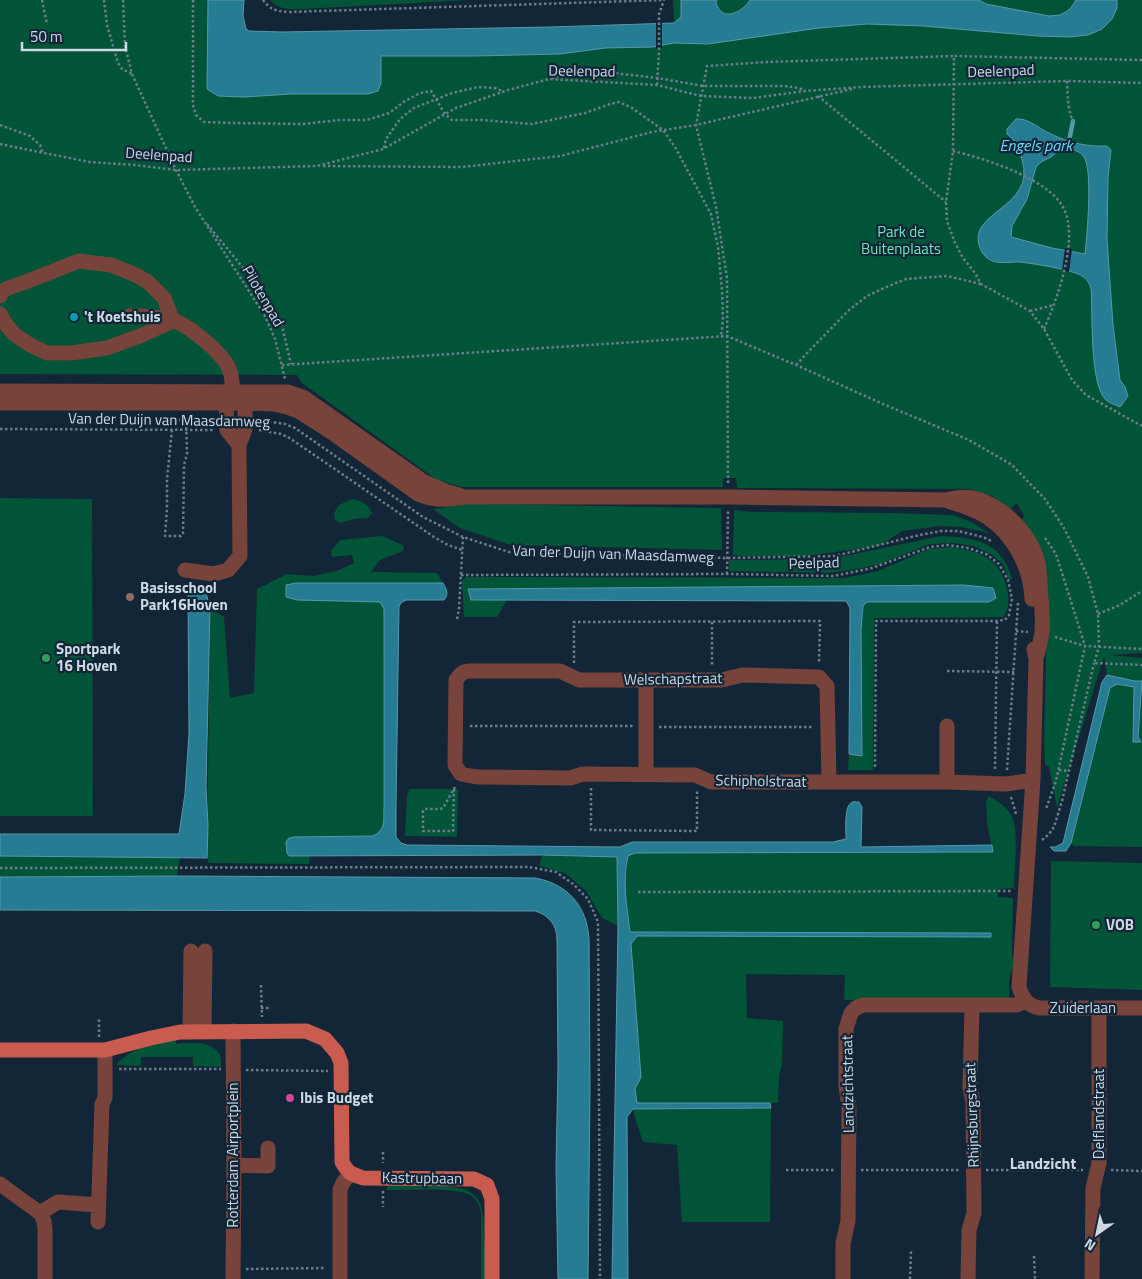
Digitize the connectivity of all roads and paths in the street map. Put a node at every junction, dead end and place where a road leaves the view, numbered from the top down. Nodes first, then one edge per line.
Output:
1 (42, 0) edge
2 (104, 0) edge
3 (123, 0) edge
4 (194, 0) edge
5 (263, 0) edge
6 (664, 0) edge
7 (47, 24) dead end
8 (954, 56) junction
9 (1142, 60) edge
10 (132, 74) junction
11 (658, 78) junction
12 (549, 79) junction
13 (1068, 81) junction
14 (1142, 83) edge
15 (954, 84) junction
16 (657, 85) junction
17 (703, 86) junction
18 (861, 87) junction
19 (502, 91) junction
20 (805, 91) junction
21 (701, 96) junction
22 (818, 96) junction
23 (436, 99) junction
24 (445, 114) junction
25 (1072, 121) dead end
26 (0, 125) edge
27 (696, 125) junction
28 (663, 130) junction
29 (0, 144) edge
30 (383, 149) junction
31 (953, 151) junction
32 (43, 154) junction
33 (317, 166) junction
34 (176, 170) junction
35 (946, 202) junction
36 (201, 217) junction
37 (981, 284) junction
38 (0, 296) edge
39 (1054, 305) junction
40 (1030, 311) junction
41 (0, 314) edge
42 (129, 316) dead end
43 (174, 321) junction
44 (1044, 329) junction
45 (721, 336) junction
46 (727, 336) junction
47 (291, 364) junction
48 (282, 365) junction
49 (796, 365) junction
50 (0, 391) edge
51 (288, 392) junction
52 (229, 397) junction
53 (0, 403) edge
54 (245, 403) junction
55 (68, 419) dead end
56 (186, 420) junction
57 (226, 420) junction
58 (246, 420) junction
59 (1142, 426) edge
60 (172, 430) dead end
61 (239, 445) junction
62 (467, 497) junction
63 (729, 497) junction
64 (1040, 531) dead end
65 (463, 538) junction
66 (994, 543) dead end
67 (727, 558) junction
68 (185, 570) dead end
69 (727, 574) junction
70 (461, 575) junction
71 (1142, 591) edge
72 (1018, 598) dead end
73 (1098, 614) junction
74 (456, 619) dead end
75 (712, 621) junction
76 (997, 621) junction
77 (1030, 632) junction
78 (1086, 646) junction
79 (1099, 647) junction
80 (1142, 649) edge
81 (1094, 663) junction
82 (1142, 665) edge
83 (947, 671) dead end
84 (996, 671) junction
85 (1014, 672) junction
86 (819, 677) junction
87 (574, 678) junction
88 (646, 680) junction
89 (712, 680) junction
90 (947, 726) dead end
91 (1059, 770) junction
92 (1069, 771) junction
93 (461, 774) junction
94 (591, 774) junction
95 (646, 774) junction
96 (698, 776) junction
97 (1033, 780) junction
98 (829, 782) junction
99 (875, 782) junction
100 (947, 782) junction
101 (1001, 784) junction
102 (454, 789) junction
103 (1045, 811) dead end
104 (1029, 842) junction
105 (0, 868) edge
106 (638, 892) dead end
107 (1026, 892) junction
108 (198, 951) dead end
109 (261, 985) dead end
110 (1026, 1001) junction
111 (972, 1006) junction
112 (262, 1008) junction
113 (269, 1008) dead end
114 (1099, 1008) junction
115 (1142, 1008) edge
116 (99, 1017) dead end
117 (233, 1031) junction
118 (262, 1031) junction
119 (197, 1032) junction
120 (0, 1050) edge
121 (105, 1050) junction
122 (268, 1148) dead end
123 (234, 1165) junction
124 (351, 1174) junction
125 (0, 1184) edge
126 (98, 1205) junction
127 (40, 1213) junction
128 (98, 1222) dead end
129 (911, 1251) dead end
130 (1034, 1256) dead end
131 (233, 1274) edge
132 (340, 1274) edge
133 (45, 1279) edge
134 (492, 1279) edge
135 (600, 1279) edge
136 (843, 1279) edge
137 (910, 1279) edge
138 (968, 1279) edge
139 (1034, 1279) edge
140 (1092, 1279) edge

1 - 7 path
2 - 10 path
3 - 10 path, Pilotenpad
4 - 23 path
5 - 6 path
6 - 11 path
8 - 9 path
8 - 15 path
8 - 17 path
10 - 34 path, Pilotenpad
11 - 12 path
11 - 16 path
11 - 17 path
12 - 16 path, Deelenpad
12 - 19 path, Deelenpad
13 - 14 path, Deelenpad
13 - 15 path, Deelenpad
13 - 25 path
15 - 18 path, Deelenpad
15 - 31 path
16 - 21 path, Deelenpad
17 - 20 path
17 - 21 path
18 - 20 path, Deelenpad
18 - 22 path, Deelenpad
19 - 23 path
19 - 24 path, Deelenpad
20 - 21 path, Deelenpad
21 - 27 path
22 - 27 path, Deelenpad
22 - 35 path
23 - 24 path
23 - 30 path
24 - 28 path
24 - 30 path, Deelenpad
26 - 32 path
27 - 28 path, Deelenpad
27 - 46 path
28 - 33 path, Deelenpad
28 - 45 path
29 - 32 path, Deelenpad
30 - 33 path, Deelenpad
31 - 35 path
31 - 39 path
32 - 34 path, Deelenpad
33 - 34 path, Deelenpad
34 - 36 path, Pilotenpad
35 - 37 path
36 - 47 path, Pilotenpad
36 - 48 path, Pilotenpad
37 - 40 path
37 - 49 path
38 - 43 street
39 - 40 path
39 - 44 path
40 - 44 path
41 - 43 street
42 - 43 street, Van der Duijn van Maasdamweg
43 - 52 street, Van der Duijn van Maasdamweg
44 - 59 path
45 - 46 path
45 - 47 path
46 - 49 path
46 - 63 path
47 - 48 path
48 - 51 path, Pilotenpad
49 - 73 path
50 - 52 street, Van der Duijn van Maasdamweg
51 - 52 street, Van der Duijn van Maasdamweg
51 - 62 street, Van der Duijn van Maasdamweg
52 - 53 street, Van der Duijn van Maasdamweg
52 - 54 street
52 - 57 street
54 - 58 street
54 - 62 street, Van der Duijn van Maasdamweg
55 - 56 path, Van der Duijn van Maasdamweg
56 - 57 path, Van der Duijn van Maasdamweg
56 - 60 path
57 - 61 street
58 - 61 street
58 - 65 path, Van der Duijn van Maasdamweg
61 - 68 street
62 - 63 street, Van der Duijn van Maasdamweg
63 - 67 path
63 - 77 street, Van der Duijn van Maasdamweg
64 - 78 path
65 - 67 path, Van der Duijn van Maasdamweg
65 - 70 path
66 - 67 path, Van der Duijn van Maasdamweg
67 - 69 path
69 - 70 path, Peelpad
69 - 76 path, Peelpad
70 - 74 path
71 - 73 path
72 - 77 path
73 - 79 path
75 - 86 path
75 - 87 path
75 - 89 path
76 - 84 path
76 - 99 path
77 - 78 path
77 - 85 path
77 - 97 street, Van der Duijn van Maasdamweg
78 - 79 path
78 - 91 path
79 - 80 path
79 - 81 path
81 - 82 path
81 - 92 path
83 - 84 path
84 - 85 path
84 - 101 path
85 - 101 path
86 - 89 street, Welschapstraat
86 - 98 street
87 - 88 street, Welschapstraat
87 - 93 street, Welschapstraat
88 - 89 street, Welschapstraat
88 - 95 street
90 - 100 street
91 - 92 path
91 - 103 path
92 - 104 path
93 - 94 street, Schipholstraat
93 - 102 path
94 - 95 street, Schipholstraat
94 - 96 path
95 - 96 street, Schipholstraat
96 - 98 street, Schipholstraat
97 - 101 street, Schipholstraat
97 - 104 street, Van der Duijn van Maasdamweg
98 - 99 street, Schipholstraat
99 - 100 street, Schipholstraat
100 - 101 street, Schipholstraat
102 - 102 path
104 - 107 street, Van der Duijn van Maasdamweg
105 - 135 path
106 - 107 path
107 - 110 street, Van der Duijn van Maasdamweg
108 - 119 street
109 - 112 path
110 - 111 street
110 - 114 street, Zuiderlaan
111 - 136 street, Landzichtstraat
111 - 138 street, Rhijnsburgstraat
112 - 113 path
112 - 118 path
114 - 115 street, Zuiderlaan
114 - 140 street, Delflandstraat
116 - 121 path
117 - 118 main road
117 - 119 main road
117 - 123 street, Rotterdam Airportplein
118 - 124 main road
119 - 121 main road
120 - 121 main road
121 - 126 street
122 - 123 street
123 - 131 street, Rotterdam Airportplein
124 - 132 street
124 - 134 main road, Kastrupbaan
125 - 127 street
126 - 127 street
126 - 128 street
127 - 133 street
129 - 137 path
130 - 139 path
131 - 132 path

